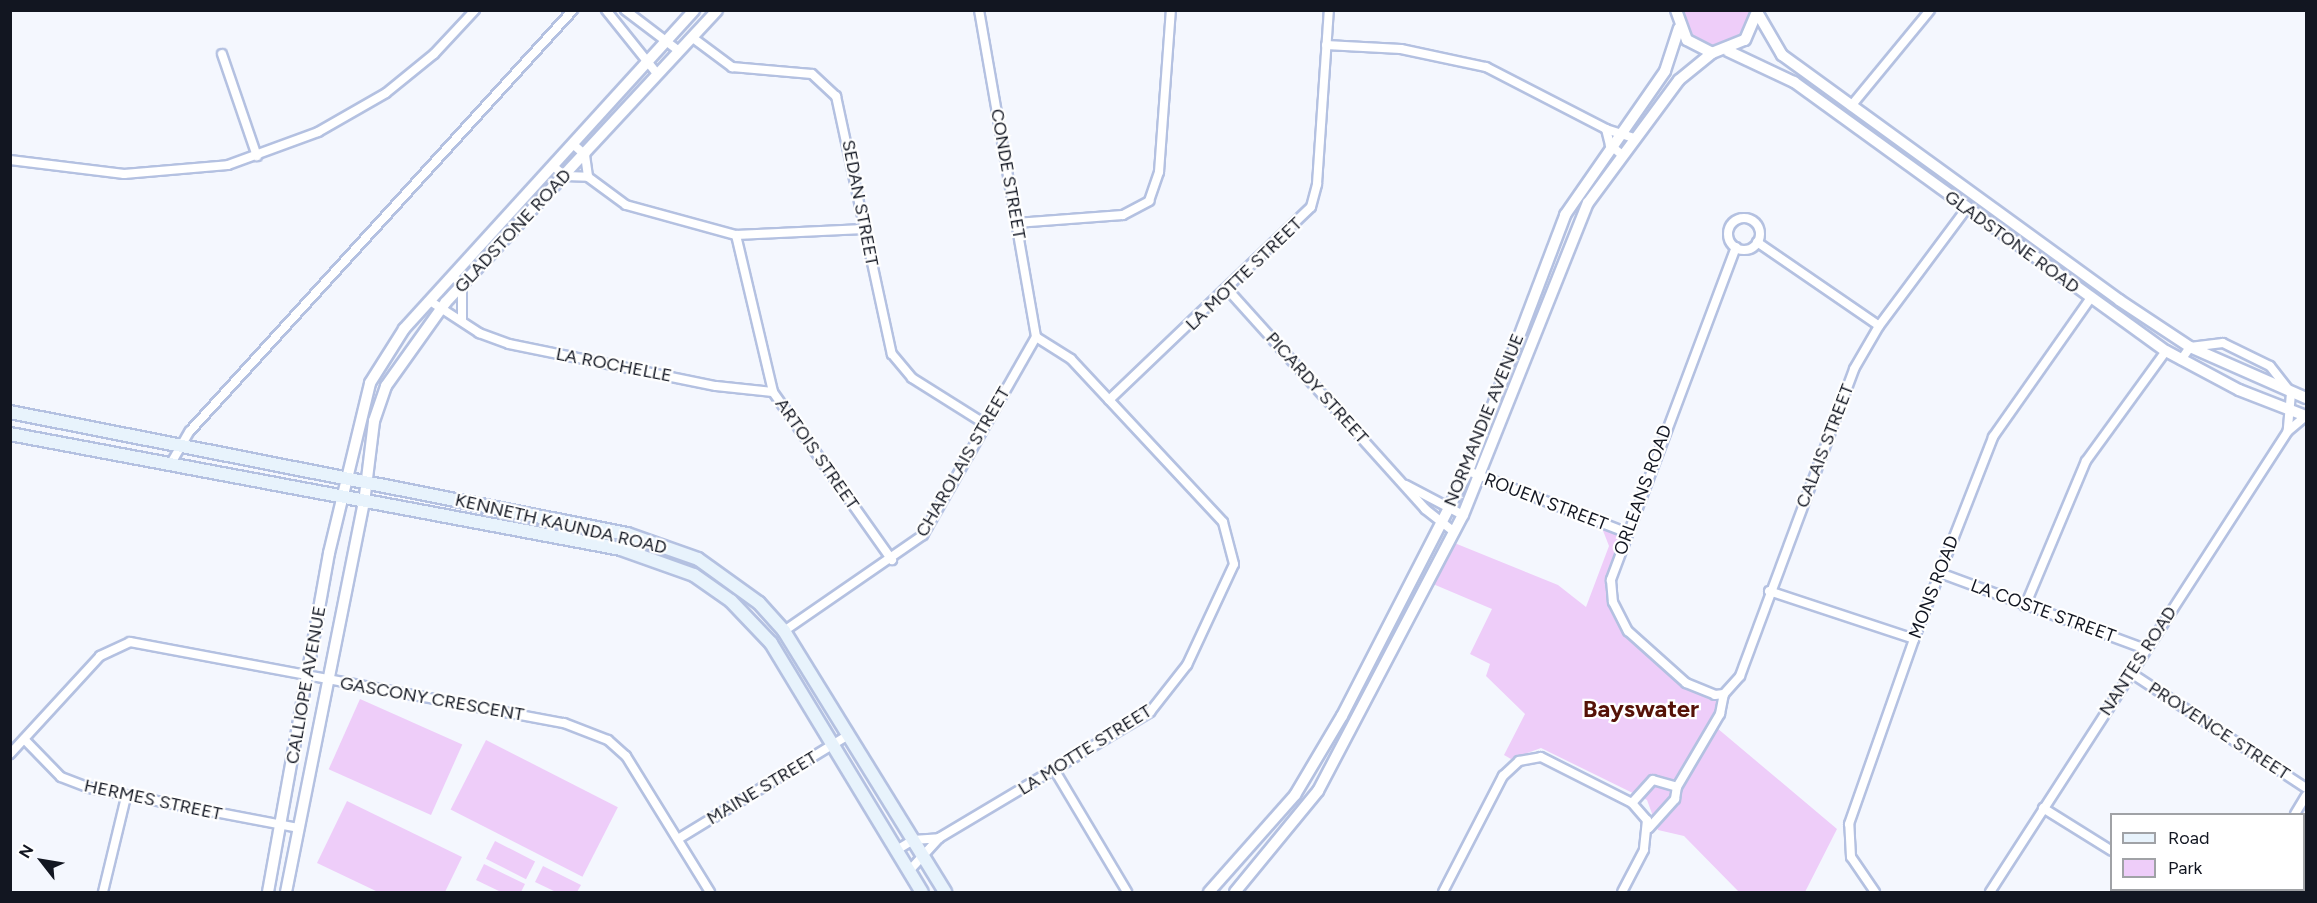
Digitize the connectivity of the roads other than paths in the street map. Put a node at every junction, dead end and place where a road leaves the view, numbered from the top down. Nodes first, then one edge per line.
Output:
1 (475, 10) edge
2 (573, 10) edge
3 (606, 10) edge
4 (625, 10) edge
5 (717, 10) edge
6 (979, 10) edge
7 (1171, 10) edge
8 (1329, 10) edge
9 (1676, 10) edge
10 (1930, 10) edge
11 (1756, 11) edge
12 (693, 12) edge
13 (704, 24) junction
14 (1679, 28) junction
15 (693, 38) junction
16 (667, 40) junction
17 (1326, 45) junction
18 (679, 51) junction
19 (1728, 51) junction
20 (1712, 53) junction
21 (222, 54) dead end
22 (646, 63) junction
23 (658, 75) junction
24 (1846, 103) junction
25 (1834, 111) junction
26 (1861, 113) junction
27 (1852, 124) junction
28 (1606, 129) junction
29 (1621, 130) junction
30 (1633, 138) junction
31 (574, 145) junction
32 (1610, 145) junction
33 (1621, 154) junction
34 (585, 155) junction
35 (257, 156) junction
36 (10, 160) edge
37 (553, 166) junction
38 (565, 176) junction
39 (588, 177) junction
40 (1966, 189) junction
41 (1957, 201) junction
42 (1986, 204) junction
43 (1967, 208) junction
44 (1977, 216) junction
45 (1016, 223) junction
46 (864, 229) junction
47 (736, 235) junction
48 (1757, 242) junction
49 (1736, 247) junction
50 (452, 276) junction
51 (2089, 279) junction
52 (462, 284) junction
53 (1229, 291) junction
54 (2081, 292) junction
55 (2110, 294) junction
56 (2090, 299) junction
57 (430, 301) junction
58 (2101, 307) junction
59 (439, 310) junction
60 (462, 320) junction
61 (1879, 326) junction
62 (2164, 330) junction
63 (1036, 337) junction
64 (2155, 344) junction
65 (2190, 347) junction
66 (2166, 351) junction
67 (2181, 360) junction
68 (773, 392) junction
69 (2291, 393) junction
70 (2307, 398) edge
71 (1109, 400) junction
72 (2288, 410) junction
73 (10, 412) edge
74 (2306, 416) edge
75 (985, 424) junction
76 (2288, 431) junction
77 (10, 434) edge
78 (177, 447) junction
79 (170, 465) junction
80 (1468, 471) junction
81 (1482, 477) junction
82 (346, 478) junction
83 (366, 482) junction
84 (1406, 485) junction
85 (343, 499) junction
86 (364, 503) junction
87 (1450, 508) junction
88 (1463, 515) junction
89 (572, 523) junction
90 (1441, 525) junction
91 (1454, 532) junction
92 (1625, 532) junction
93 (570, 540) junction
94 (892, 560) junction
95 (1940, 573) junction
96 (1769, 591) junction
97 (2025, 606) junction
98 (784, 631) junction
99 (1914, 639) junction
100 (2145, 649) junction
101 (2131, 673) junction
102 (308, 676) junction
103 (327, 679) junction
104 (1719, 694) junction
105 (847, 736) junction
106 (24, 739) junction
107 (832, 746) junction
108 (10, 754) edge
109 (1055, 771) junction
110 (1677, 787) junction
111 (2307, 788) edge
112 (2307, 796) edge
113 (126, 797) junction
114 (1632, 803) junction
115 (2043, 808) junction
116 (2296, 813) edge
117 (1273, 823) junction
118 (281, 826) junction
119 (299, 828) junction
120 (1649, 828) junction
121 (1287, 834) junction
122 (939, 838) junction
123 (678, 839) junction
124 (913, 840) junction
125 (2110, 850) edge
126 (895, 851) junction
127 (924, 860) junction
128 (909, 871) junction
129 (103, 892) edge
130 (268, 892) edge
131 (286, 892) edge
132 (710, 892) edge
133 (922, 892) edge
134 (945, 892) edge
135 (1127, 892) edge
136 (1209, 892) edge
137 (1235, 892) edge
138 (1443, 892) edge
139 (1622, 892) edge
140 (1875, 892) edge
141 (1990, 892) edge

1 - 35 street
2 - 78 street
3 - 22 street
4 - 16 street
5 - 13 street, GLADSTONE ROAD
6 - 45 street, CONDE STREET
7 - 45 street
8 - 17 street, LA MOTTE STREET
9 - 14 street
10 - 24 street
11 - 19 street
11 - 24 street, GLADSTONE ROAD
12 - 13 street
12 - 16 street, GLADSTONE ROAD
13 - 15 street, GLADSTONE ROAD
14 - 20 street
14 - 29 street, NORMANDIE AVENUE
15 - 18 street, GLADSTONE ROAD
15 - 46 street, SEDAN STREET
16 - 18 street
16 - 22 street, GLADSTONE ROAD
17 - 28 street
17 - 53 street, LA MOTTE STREET
18 - 23 street, GLADSTONE ROAD
19 - 20 street
19 - 25 street, GLADSTONE ROAD
20 - 30 street, NORMANDIE AVENUE
21 - 35 street
22 - 23 street
22 - 31 street, GLADSTONE ROAD
23 - 34 street, GLADSTONE ROAD
24 - 25 street
24 - 26 street, GLADSTONE ROAD
25 - 27 street, GLADSTONE ROAD
26 - 27 street
26 - 40 street, GLADSTONE ROAD
27 - 41 street, GLADSTONE ROAD
28 - 29 street
28 - 32 street
29 - 30 street
29 - 32 street, NORMANDIE AVENUE
30 - 33 street, NORMANDIE AVENUE
31 - 34 street
31 - 37 street, GLADSTONE ROAD
32 - 33 street
32 - 80 street, NORMANDIE AVENUE
33 - 81 street, NORMANDIE AVENUE
34 - 38 street, GLADSTONE ROAD
34 - 39 street
35 - 36 street
37 - 38 street
37 - 50 street, GLADSTONE ROAD
38 - 39 street
38 - 52 street, GLADSTONE ROAD
39 - 47 street
40 - 41 street
40 - 42 street, GLADSTONE ROAD
41 - 43 street, GLADSTONE ROAD
42 - 44 street
42 - 51 street, GLADSTONE ROAD
43 - 44 street, GLADSTONE ROAD
43 - 61 street, CALAIS STREET
44 - 54 street, GLADSTONE ROAD
45 - 63 street, CONDE STREET
46 - 47 street
46 - 75 street, SEDAN STREET
47 - 68 street, ARTOIS STREET
48 - 49 street
48 - 49 street
48 - 61 street
49 - 92 street, ORLEANS ROAD
50 - 52 street
50 - 57 street, GLADSTONE ROAD
51 - 54 street
51 - 55 street, GLADSTONE ROAD
52 - 59 street, GLADSTONE ROAD
52 - 60 street
53 - 71 street, LA MOTTE STREET
53 - 84 street, PICARDY STREET
54 - 56 street, GLADSTONE ROAD
55 - 58 street
55 - 62 street, GLADSTONE ROAD
56 - 58 street, GLADSTONE ROAD
56 - 95 street, MONS ROAD
57 - 59 street, LA ROCHELLE
57 - 82 street, GLADSTONE ROAD
58 - 64 street, GLADSTONE ROAD
59 - 60 street, LA ROCHELLE
59 - 83 street, GLADSTONE ROAD
60 - 68 street, LA ROCHELLE
61 - 96 street, CALAIS STREET
62 - 64 street
62 - 65 street, GLADSTONE ROAD
63 - 71 street, LA MOTTE STREET
63 - 75 street, CHAROLAIS STREET
64 - 66 street, GLADSTONE ROAD
65 - 67 street
65 - 69 street, GLADSTONE ROAD
65 - 69 street
66 - 67 street, GLADSTONE ROAD
66 - 97 street
67 - 72 street, GLADSTONE ROAD
68 - 94 street, ARTOIS STREET
69 - 70 street, GLADSTONE ROAD
69 - 72 street
71 - 109 street, LA MOTTE STREET
72 - 74 street, GLADSTONE ROAD
72 - 76 street
73 - 78 main road, KENNETH KAUNDA ROAD
74 - 76 street, NANTES ROAD
75 - 94 street, CHAROLAIS STREET
76 - 100 street, NANTES ROAD
77 - 79 main road, KENNETH KAUNDA ROAD
78 - 79 street
78 - 82 main road, KENNETH KAUNDA ROAD
79 - 85 main road, KENNETH KAUNDA ROAD
80 - 81 street, ROUEN STREET
80 - 87 street, NORMANDIE AVENUE
81 - 88 street, NORMANDIE AVENUE
81 - 92 street, ROUEN STREET
82 - 83 main road, KENNETH KAUNDA ROAD
82 - 85 street, CALLIOPE AVENUE
83 - 86 street, CALLIOPE AVENUE
83 - 89 main road, KENNETH KAUNDA ROAD
84 - 87 street, PICARDY STREET
84 - 90 street, PICARDY STREET
85 - 86 main road, KENNETH KAUNDA ROAD
85 - 102 street, CALLIOPE AVENUE
86 - 93 main road, KENNETH KAUNDA ROAD
86 - 103 street, CALLIOPE AVENUE
87 - 88 street, PICARDY STREET
87 - 90 street, NORMANDIE AVENUE
88 - 91 street, NORMANDIE AVENUE
89 - 93 main road
89 - 98 main road, KENNETH KAUNDA ROAD
90 - 91 street, PICARDY STREET
90 - 117 street, NORMANDIE AVENUE
91 - 121 street, NORMANDIE AVENUE
92 - 104 street, ORLEANS ROAD
93 - 107 main road, KENNETH KAUNDA ROAD
94 - 98 street, CHAROLAIS STREET
95 - 97 street, LA COSTE STREET
95 - 99 street, MONS ROAD
96 - 99 street
96 - 104 street, CALAIS STREET
97 - 100 street, LA COSTE STREET
98 - 105 main road, KENNETH KAUNDA ROAD
99 - 140 street, MONS ROAD
100 - 101 street, NANTES ROAD
101 - 111 street, PROVENCE STREET
101 - 115 street, NANTES ROAD
102 - 103 street, GASCONY CRESCENT
102 - 106 street, GASCONY CRESCENT
102 - 118 street, CALLIOPE AVENUE
103 - 119 street, CALLIOPE AVENUE
103 - 123 street, GASCONY CRESCENT
104 - 110 street, CALAIS STREET
105 - 107 street, MAINE STREET
105 - 124 main road, KENNETH KAUNDA ROAD
106 - 108 street, GASCONY CRESCENT
106 - 113 street, HERMES STREET
107 - 123 street, MAINE STREET
107 - 126 main road, KENNETH KAUNDA ROAD
109 - 122 street, LA MOTTE STREET
109 - 135 street
110 - 114 street
110 - 120 street, CALAIS STREET
112 - 116 street
113 - 118 street, HERMES STREET
113 - 129 street
114 - 120 street
114 - 138 street
115 - 125 street
115 - 141 street, NANTES ROAD
117 - 121 street
117 - 136 street, NORMANDIE AVENUE
118 - 119 street, HERMES STREET
118 - 130 street, CALLIOPE AVENUE
119 - 131 street, CALLIOPE AVENUE
120 - 139 street
121 - 137 street, NORMANDIE AVENUE
122 - 124 street, LA MOTTE STREET
122 - 127 street, LA MOTTE STREET
123 - 132 street, GASCONY CRESCENT
124 - 126 street, LA MOTTE STREET
124 - 127 main road, KENNETH KAUNDA ROAD
126 - 128 main road, KENNETH KAUNDA ROAD
127 - 128 street, LA MOTTE STREET
127 - 134 main road, KENNETH KAUNDA ROAD
128 - 133 main road, KENNETH KAUNDA ROAD

